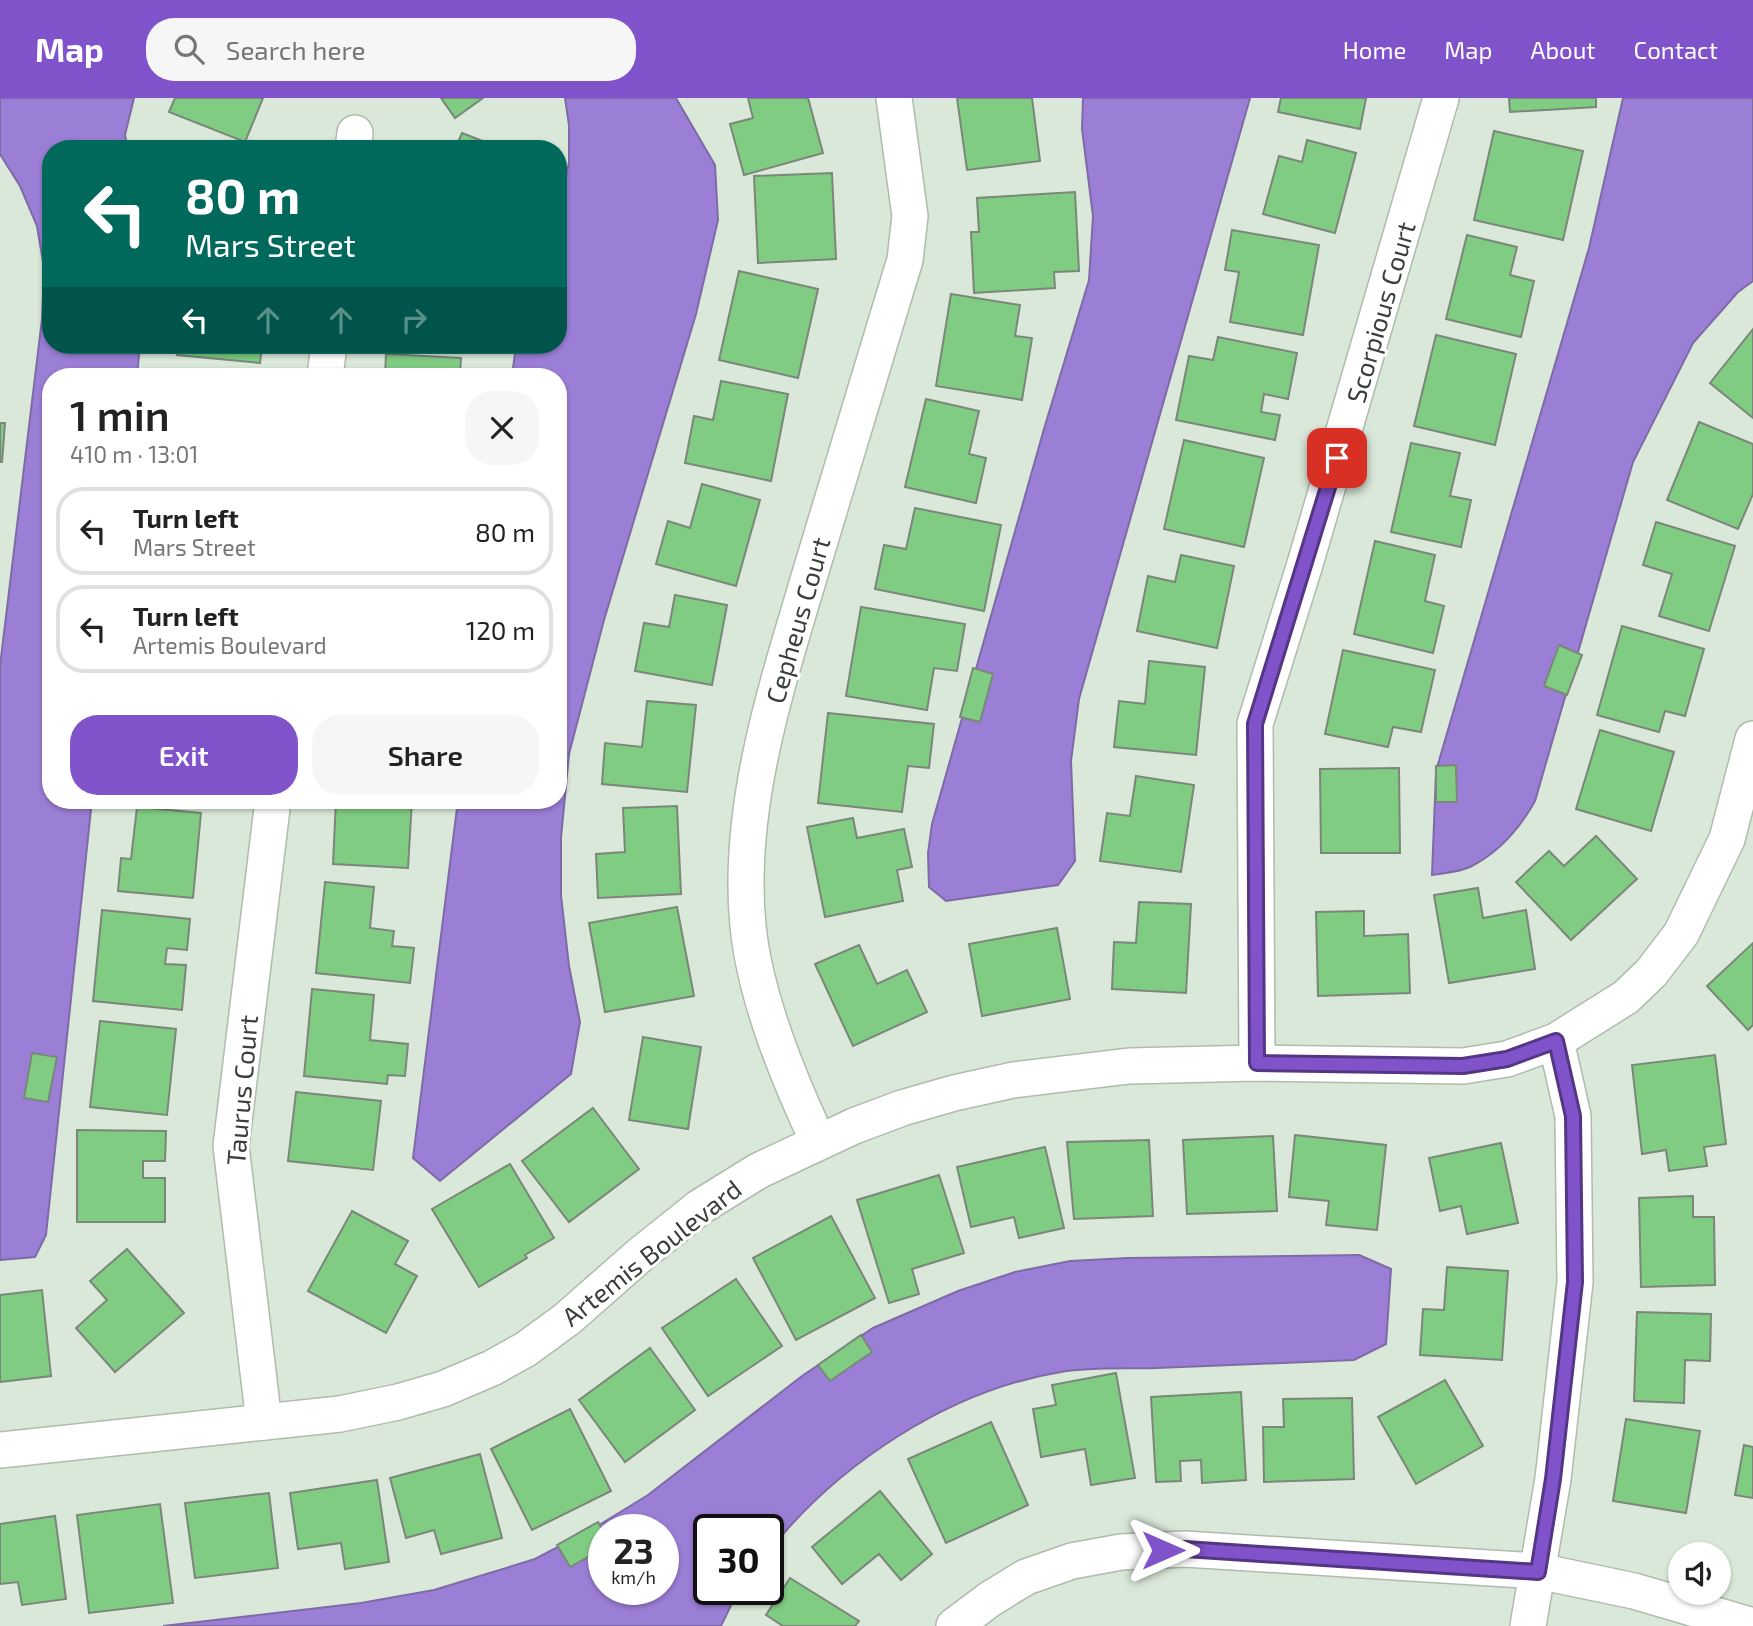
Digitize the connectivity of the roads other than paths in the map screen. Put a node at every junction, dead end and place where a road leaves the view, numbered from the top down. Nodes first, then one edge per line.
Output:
1 (894, 98) edge
2 (1441, 98) edge
3 (1753, 739) edge
4 (273, 809) edge
5 (1740, 842) edge
6 (1556, 1041) junction
7 (1257, 1063) junction
8 (818, 1141) junction
9 (264, 1422) junction
10 (0, 1450) edge
11 (1538, 1572) junction
12 (954, 1626) edge
13 (1528, 1626) edge
14 (1753, 1626) edge

1 - 8 street, Cepheus Court
2 - 7 street, Scorpious Court
3 - 5 street, Artemis Boulevard
4 - 9 street, Taurus Court
5 - 6 street, Artemis Boulevard
6 - 7 street, Artemis Boulevard
6 - 11 street
7 - 8 street, Artemis Boulevard
8 - 9 street, Artemis Boulevard
9 - 10 street, Artemis Boulevard
11 - 12 street
11 - 13 street
11 - 14 street

